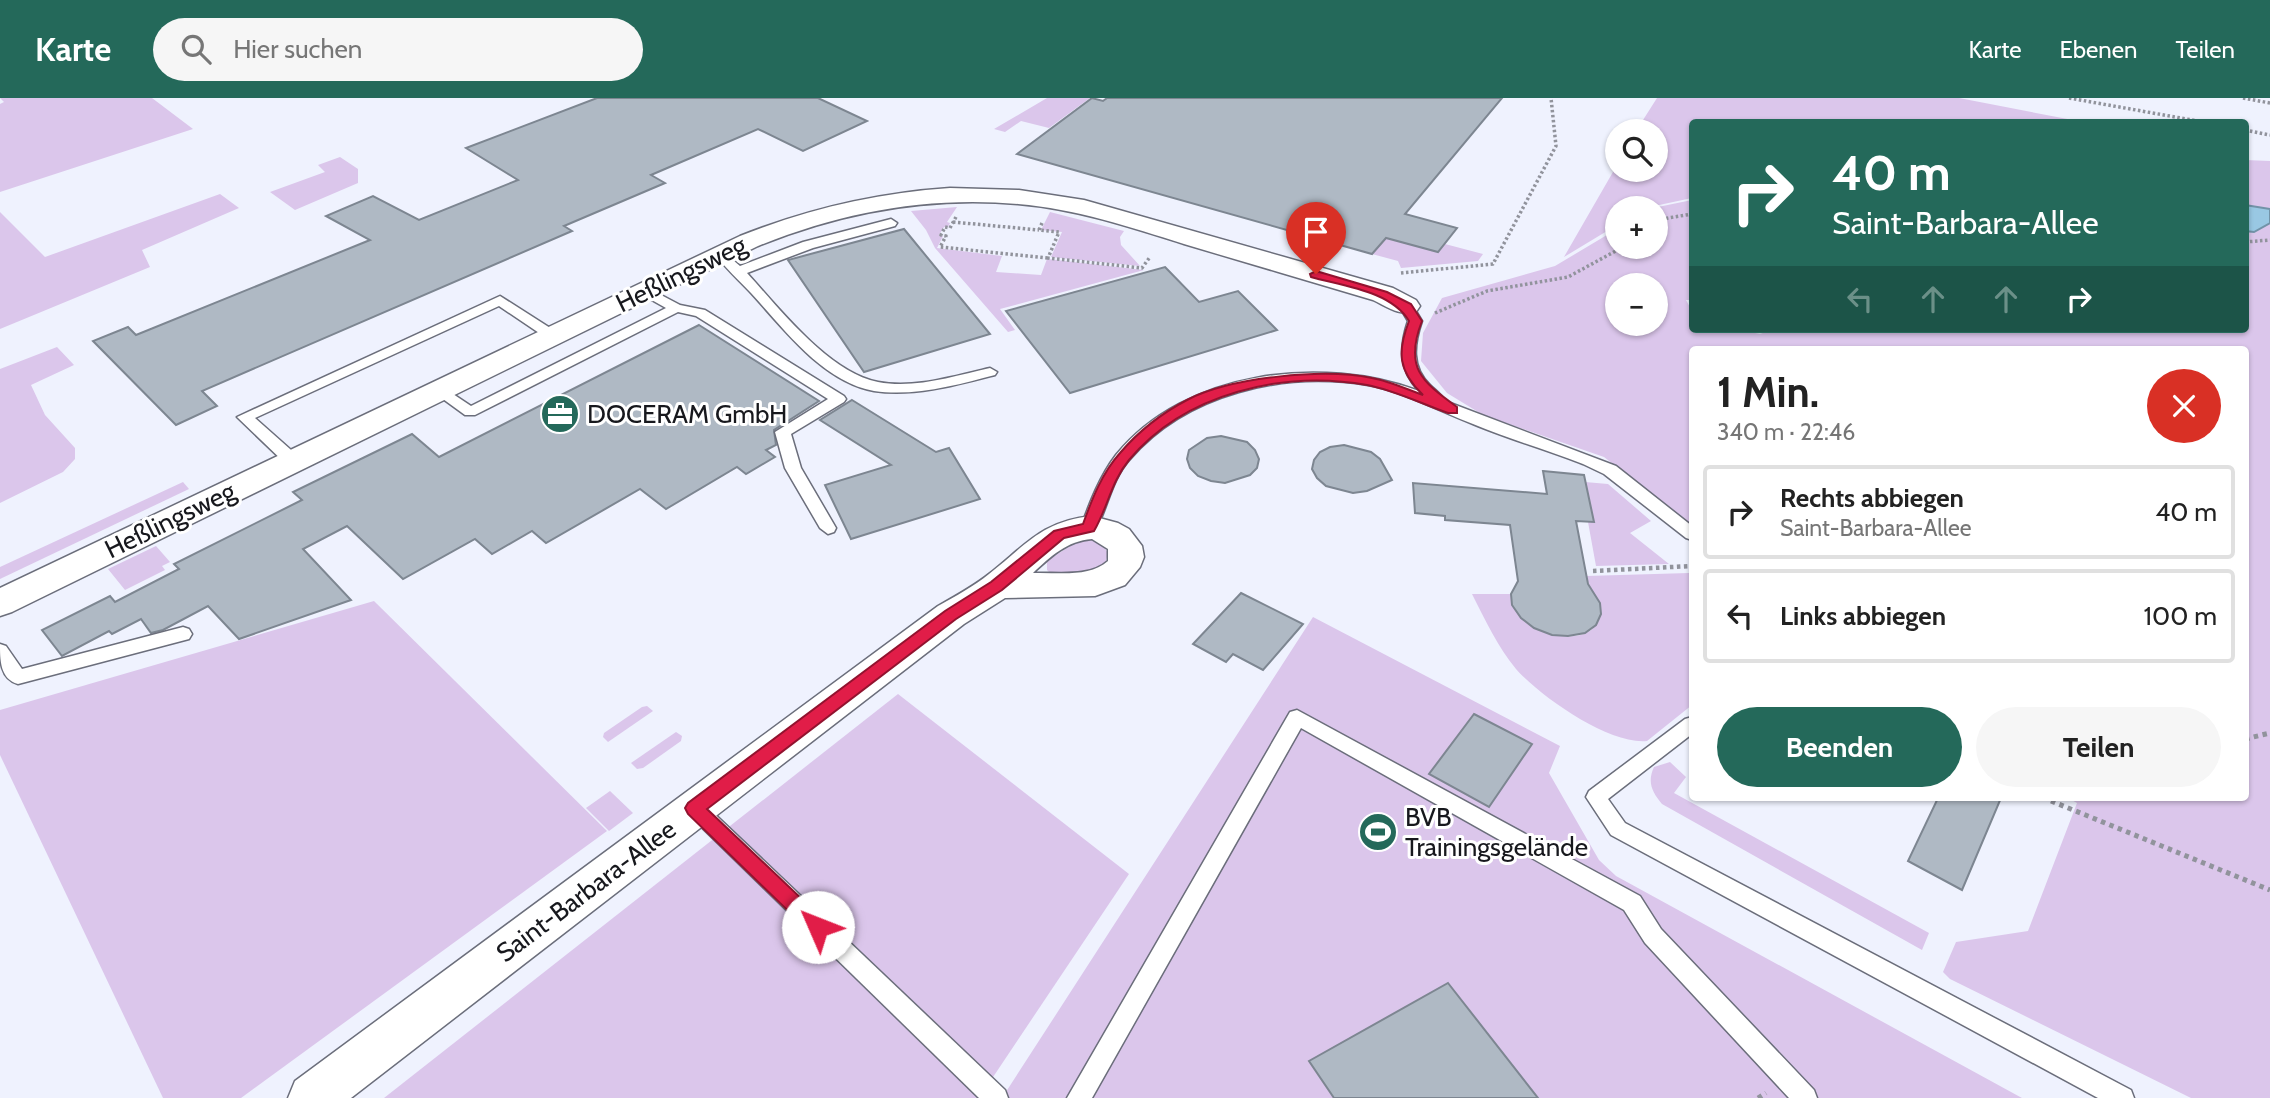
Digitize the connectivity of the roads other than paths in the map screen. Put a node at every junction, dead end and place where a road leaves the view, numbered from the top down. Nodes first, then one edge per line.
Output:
1 (891, 223) dead end
2 (730, 263) junction
3 (646, 291) junction
4 (676, 308) junction
5 (1411, 314) joint
6 (553, 336) junction
7 (990, 372) dead end
8 (439, 391) junction
9 (1452, 410) junction
10 (293, 461) junction
11 (1089, 527) junction
12 (828, 528) dead end
13 (1689, 532) edge
14 (996, 586) junction
15 (0, 603) edge
16 (183, 634) dead end
17 (0, 651) edge
18 (1689, 725) edge
19 (695, 808) junction
20 (312, 1098) edge
21 (996, 1098) edge
22 (1079, 1098) edge
23 (1805, 1098) edge
24 (2122, 1098) edge

1 - 2 lane
2 - 3 street, Heßlingsweg
2 - 5 street, Heßlingsweg
2 - 7 lane
3 - 4 lane
3 - 6 street, Heßlingsweg
4 - 8 lane
4 - 12 lane
5 - 9 lane
6 - 8 street, Heßlingsweg
6 - 10 lane
8 - 10 street, Heßlingsweg
9 - 11 lane
9 - 13 lane
10 - 15 street, Heßlingsweg
11 - 14 street, Saint-Barbara-Allee
11 - 14 street
14 - 19 street, Saint-Barbara-Allee
16 - 17 lane
18 - 24 lane
19 - 20 street, Saint-Barbara-Allee
19 - 21 lane
22 - 23 lane

